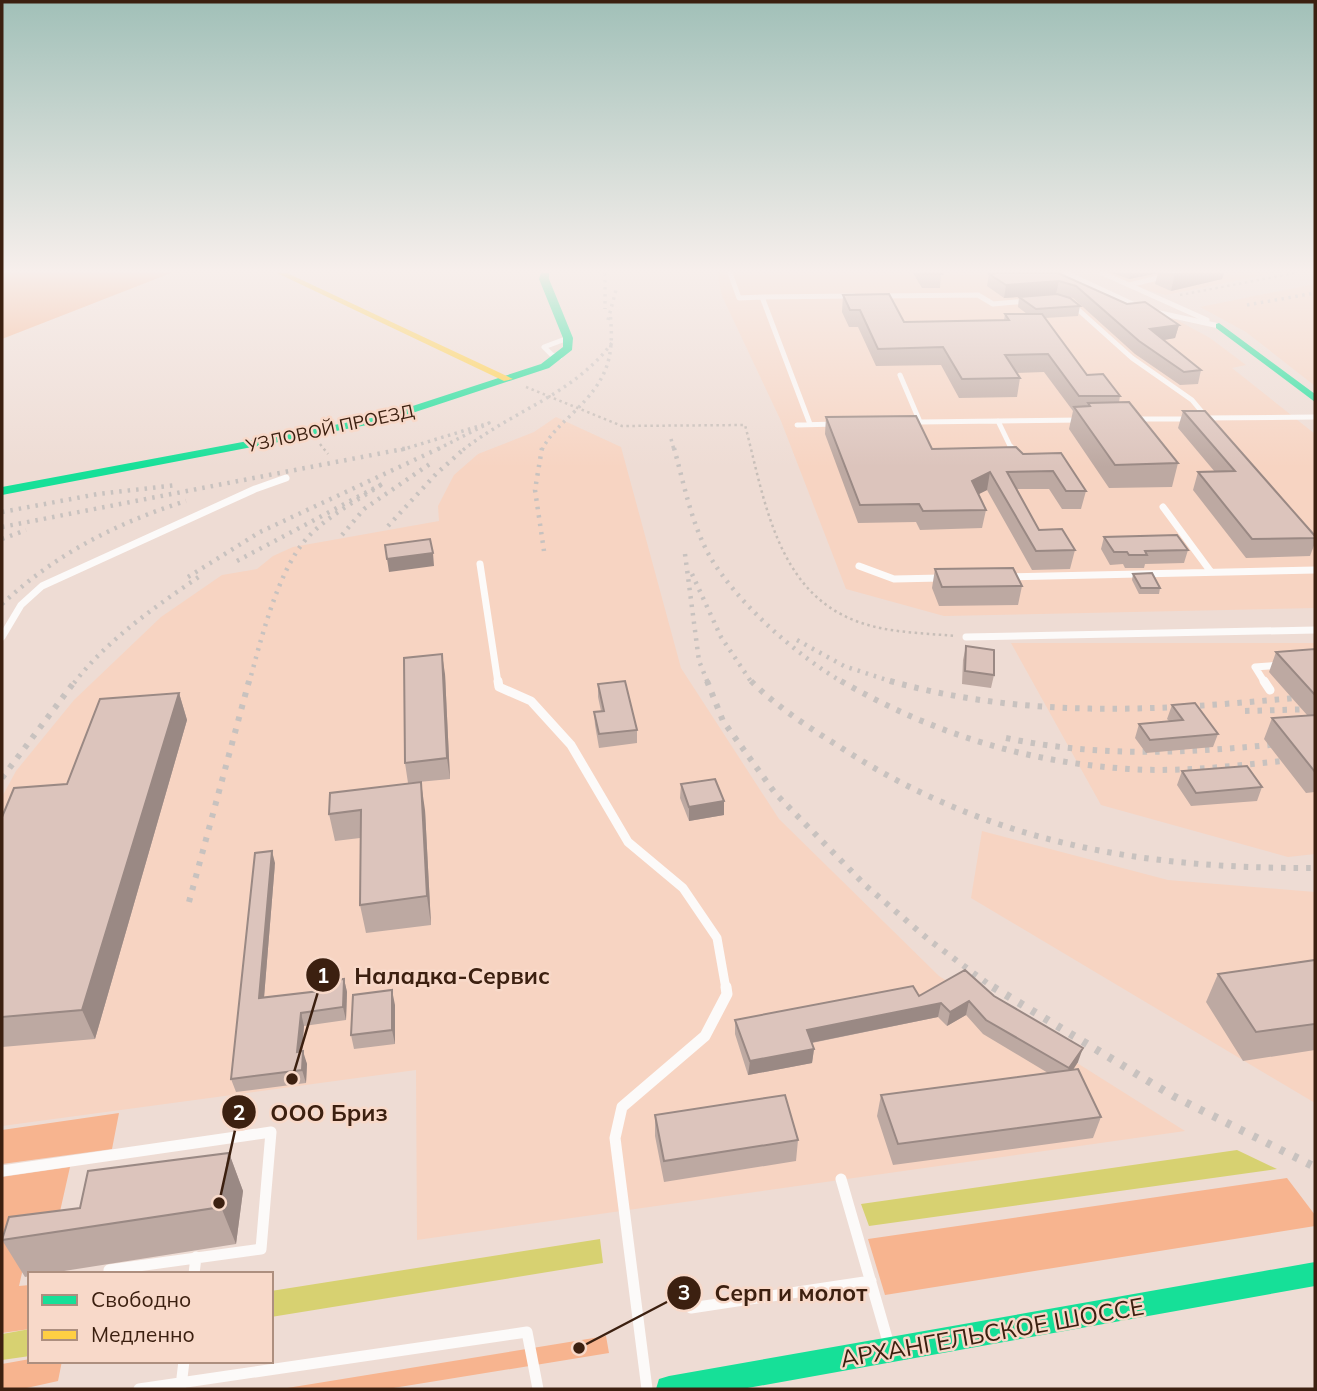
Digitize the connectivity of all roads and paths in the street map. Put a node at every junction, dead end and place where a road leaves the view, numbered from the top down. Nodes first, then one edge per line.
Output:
1 (420, 338) edge
2 (568, 338) edge
3 (777, 338) edge
4 (1109, 338) edge
5 (1235, 338) edge
6 (900, 374) dead end
7 (508, 379) junction
8 (1315, 398) edge
9 (1315, 417) edge
10 (1208, 418) junction
11 (1129, 419) edge
12 (1090, 420) edge
13 (998, 421) junction
14 (920, 422) junction
15 (906, 423) edge
16 (810, 424) junction
17 (851, 424) edge
18 (797, 425) dead end
19 (1217, 429) edge
20 (1019, 463) edge
21 (286, 478) dead end
22 (2, 491) edge
23 (1163, 507) dead end
24 (480, 564) dead end
25 (859, 566) dead end
26 (1315, 570) edge
27 (1211, 572) junction
28 (1004, 577) edge
29 (949, 578) edge
30 (1315, 630) edge
31 (2, 637) edge
32 (966, 637) joint
33 (1291, 664) edge
34 (1270, 690) dead end
35 (2, 1171) edge
36 (841, 1180) dead end
37 (196, 1257) junction
38 (109, 1270) dead end
39 (194, 1272) edge
40 (1315, 1274) edge
41 (871, 1281) junction
42 (691, 1308) dead end
43 (891, 1350) junction
44 (184, 1363) edge
45 (181, 1387) edge
46 (139, 1389) edge
47 (538, 1389) edge
48 (647, 1389) edge
49 (668, 1389) edge

1 - 7 street
2 - 7 street, УЗЛОВОЙ ПРОЕЗД
3 - 16 lane
4 - 10 lane
5 - 8 street
6 - 14 lane
7 - 22 street, УЗЛОВОЙ ПРОЕЗД
7 - 32 path
9 - 10 lane
10 - 11 lane
10 - 19 lane
12 - 13 lane
13 - 14 lane
13 - 20 lane
14 - 15 lane
16 - 17 lane
16 - 18 lane
21 - 31 lane
23 - 27 lane
24 - 48 lane
25 - 29 lane
26 - 27 lane
27 - 28 lane
30 - 32 lane
33 - 34 lane
35 - 37 lane
36 - 41 lane
37 - 38 lane
37 - 39 lane
40 - 43 street, АРХАНГЕЛЬСКОЕ ШОССЕ
41 - 42 lane
41 - 43 lane
43 - 49 street, АРХАНГЕЛЬСКОЕ ШОССЕ
44 - 45 lane
45 - 46 lane
45 - 47 lane

